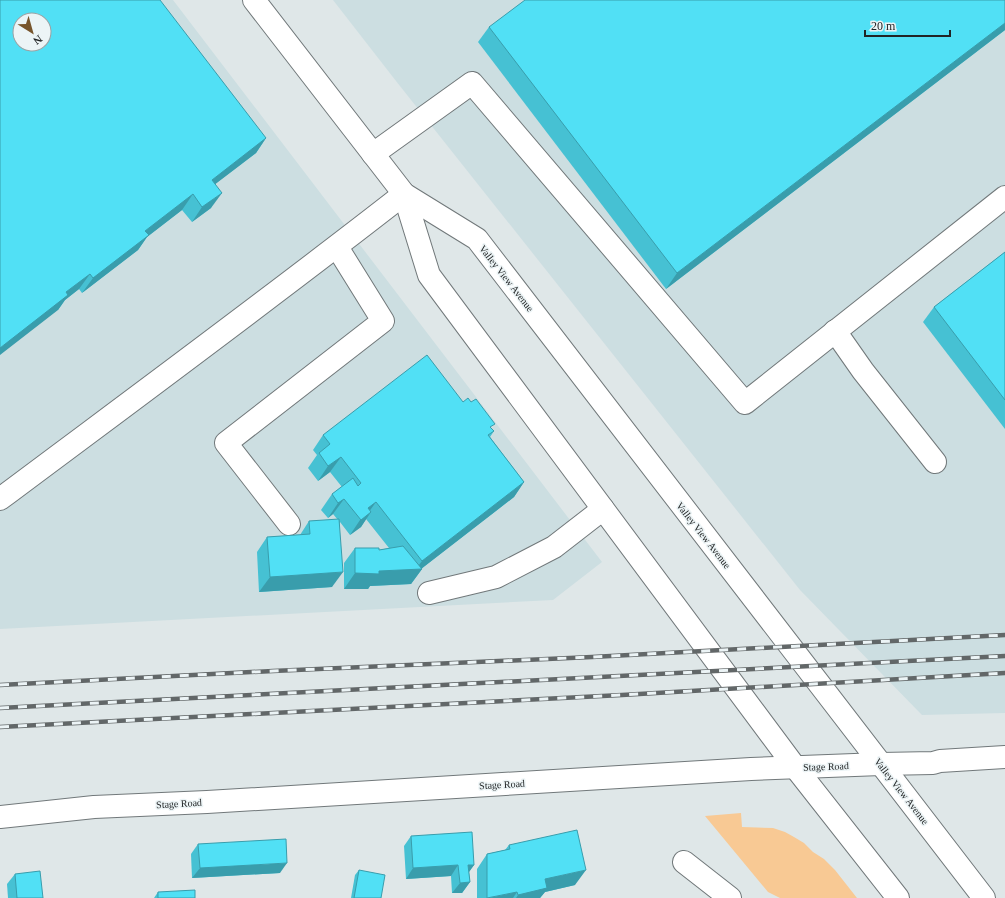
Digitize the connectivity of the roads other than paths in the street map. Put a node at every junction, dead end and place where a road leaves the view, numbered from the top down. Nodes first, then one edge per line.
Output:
1 (254, 0) edge
2 (373, 154) junction
3 (404, 194) junction
4 (1005, 197) edge
5 (337, 247) junction
6 (835, 331) junction
7 (935, 462) dead end
8 (0, 499) edge
9 (603, 509) junction
10 (289, 524) dead end
11 (429, 594) dead end
12 (1005, 757) edge
13 (881, 764) junction
14 (795, 767) junction
15 (0, 817) edge
16 (684, 862) dead end
17 (730, 898) edge
18 (898, 898) edge
19 (984, 898) edge

1 - 2 main road, Valley View Avenue
2 - 3 main road, Valley View Avenue
2 - 6 main road
3 - 5 main road
3 - 9 main road, Valley View Avenue
3 - 13 main road, Valley View Avenue
4 - 6 main road
5 - 8 main road
5 - 10 main road
6 - 7 main road
9 - 11 main road
9 - 14 main road, Valley View Avenue
12 - 13 main road, Stage Road
13 - 14 main road, Stage Road
13 - 19 main road, Valley View Avenue
14 - 15 main road, Stage Road
14 - 18 main road, Valley View Avenue
16 - 17 main road

